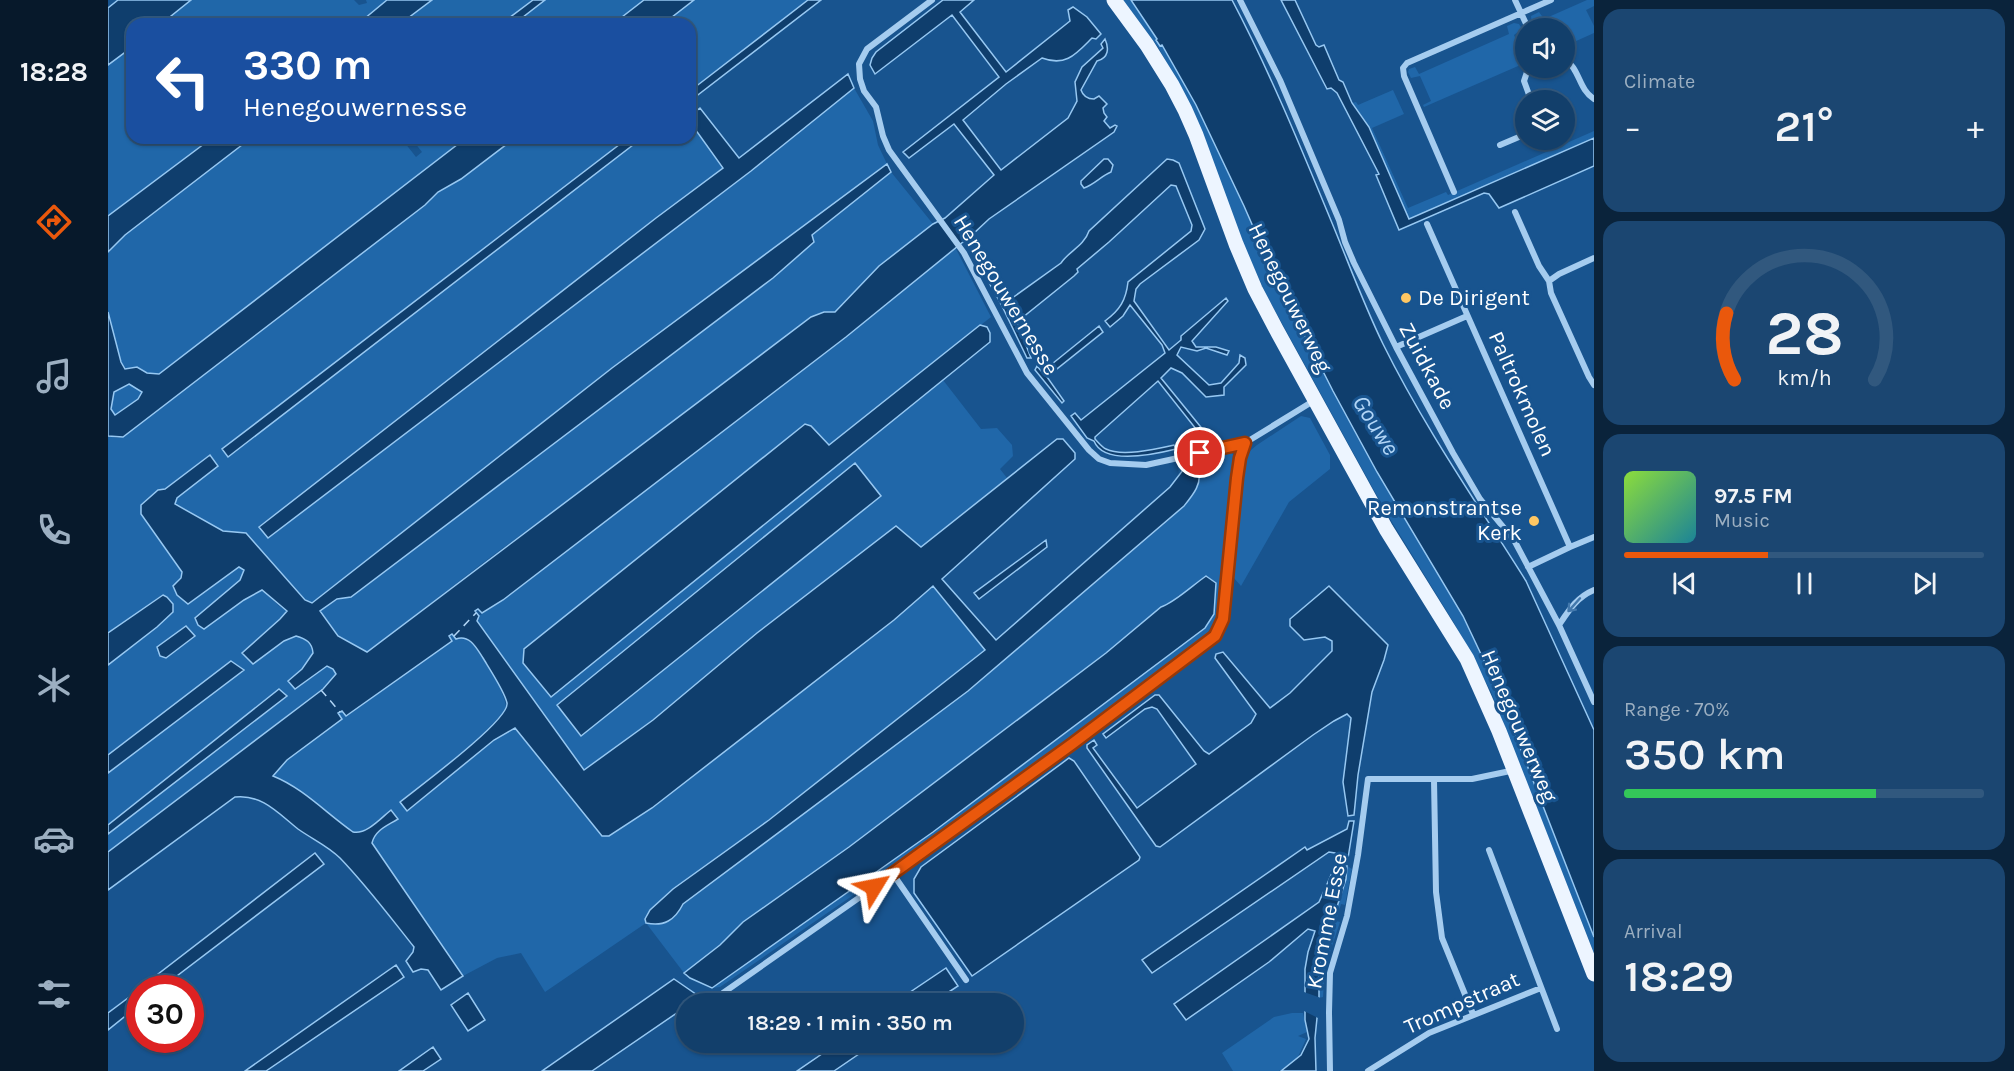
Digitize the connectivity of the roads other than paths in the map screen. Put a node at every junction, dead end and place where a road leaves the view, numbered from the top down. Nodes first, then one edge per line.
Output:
1 (932, 0) edge
2 (1113, 0) edge
3 (1251, 0) edge
4 (1515, 0) edge
5 (1551, 0) edge
6 (1242, 2) edge
7 (1521, 13) junction
8 (1523, 18) edge
9 (1575, 71) edge
10 (1594, 99) edge
11 (1515, 139) edge
12 (1500, 145) dead end
13 (1455, 192) dead end
14 (1515, 212) dead end
15 (1427, 224) dead end
16 (1594, 258) edge
17 (1549, 281) junction
18 (1467, 315) junction
19 (1396, 347) junction
20 (1594, 385) edge
21 (1315, 400) junction
22 (1245, 443) junction
23 (1594, 537) edge
24 (1570, 547) junction
25 (1528, 567) junction
26 (1594, 590) edge
27 (1558, 625) junction
28 (1594, 702) edge
29 (1515, 770) junction
30 (1434, 780) junction
31 (1489, 850) dead end
32 (892, 874) junction
33 (1594, 974) edge
34 (966, 981) dead end
35 (1541, 988) junction
36 (723, 993) dead end
37 (1473, 1014) junction
38 (1557, 1029) dead end
39 (1330, 1071) edge
40 (1368, 1071) edge

1 - 22 street, Henegouwernesse
2 - 21 main road, Henegouwerweg
3 - 6 street
4 - 7 street
5 - 7 street
6 - 19 street, Zuidkade
7 - 8 street
7 - 13 street
9 - 10 street
11 - 12 street
14 - 17 street
15 - 18 street, Paltrokmolen
16 - 17 street
17 - 20 street
18 - 19 street
18 - 24 street, Paltrokmolen
19 - 25 street, Zuidkade
21 - 22 street, Henegouwernesse
21 - 29 main road, Henegouwerweg
22 - 32 street
23 - 24 street
24 - 25 street
25 - 27 street, Zuidkade
26 -> 27 street
27 - 28 street, Zuidkade
29 - 30 street
29 - 33 main road, Henegouwerweg
30 - 37 street
30 - 39 street, Kromme Esse
31 - 35 street, Trompstraat
32 - 34 street
32 - 36 street
35 - 37 street, Trompstraat
35 - 38 street, Trompstraat
37 - 40 street, Trompstraat

